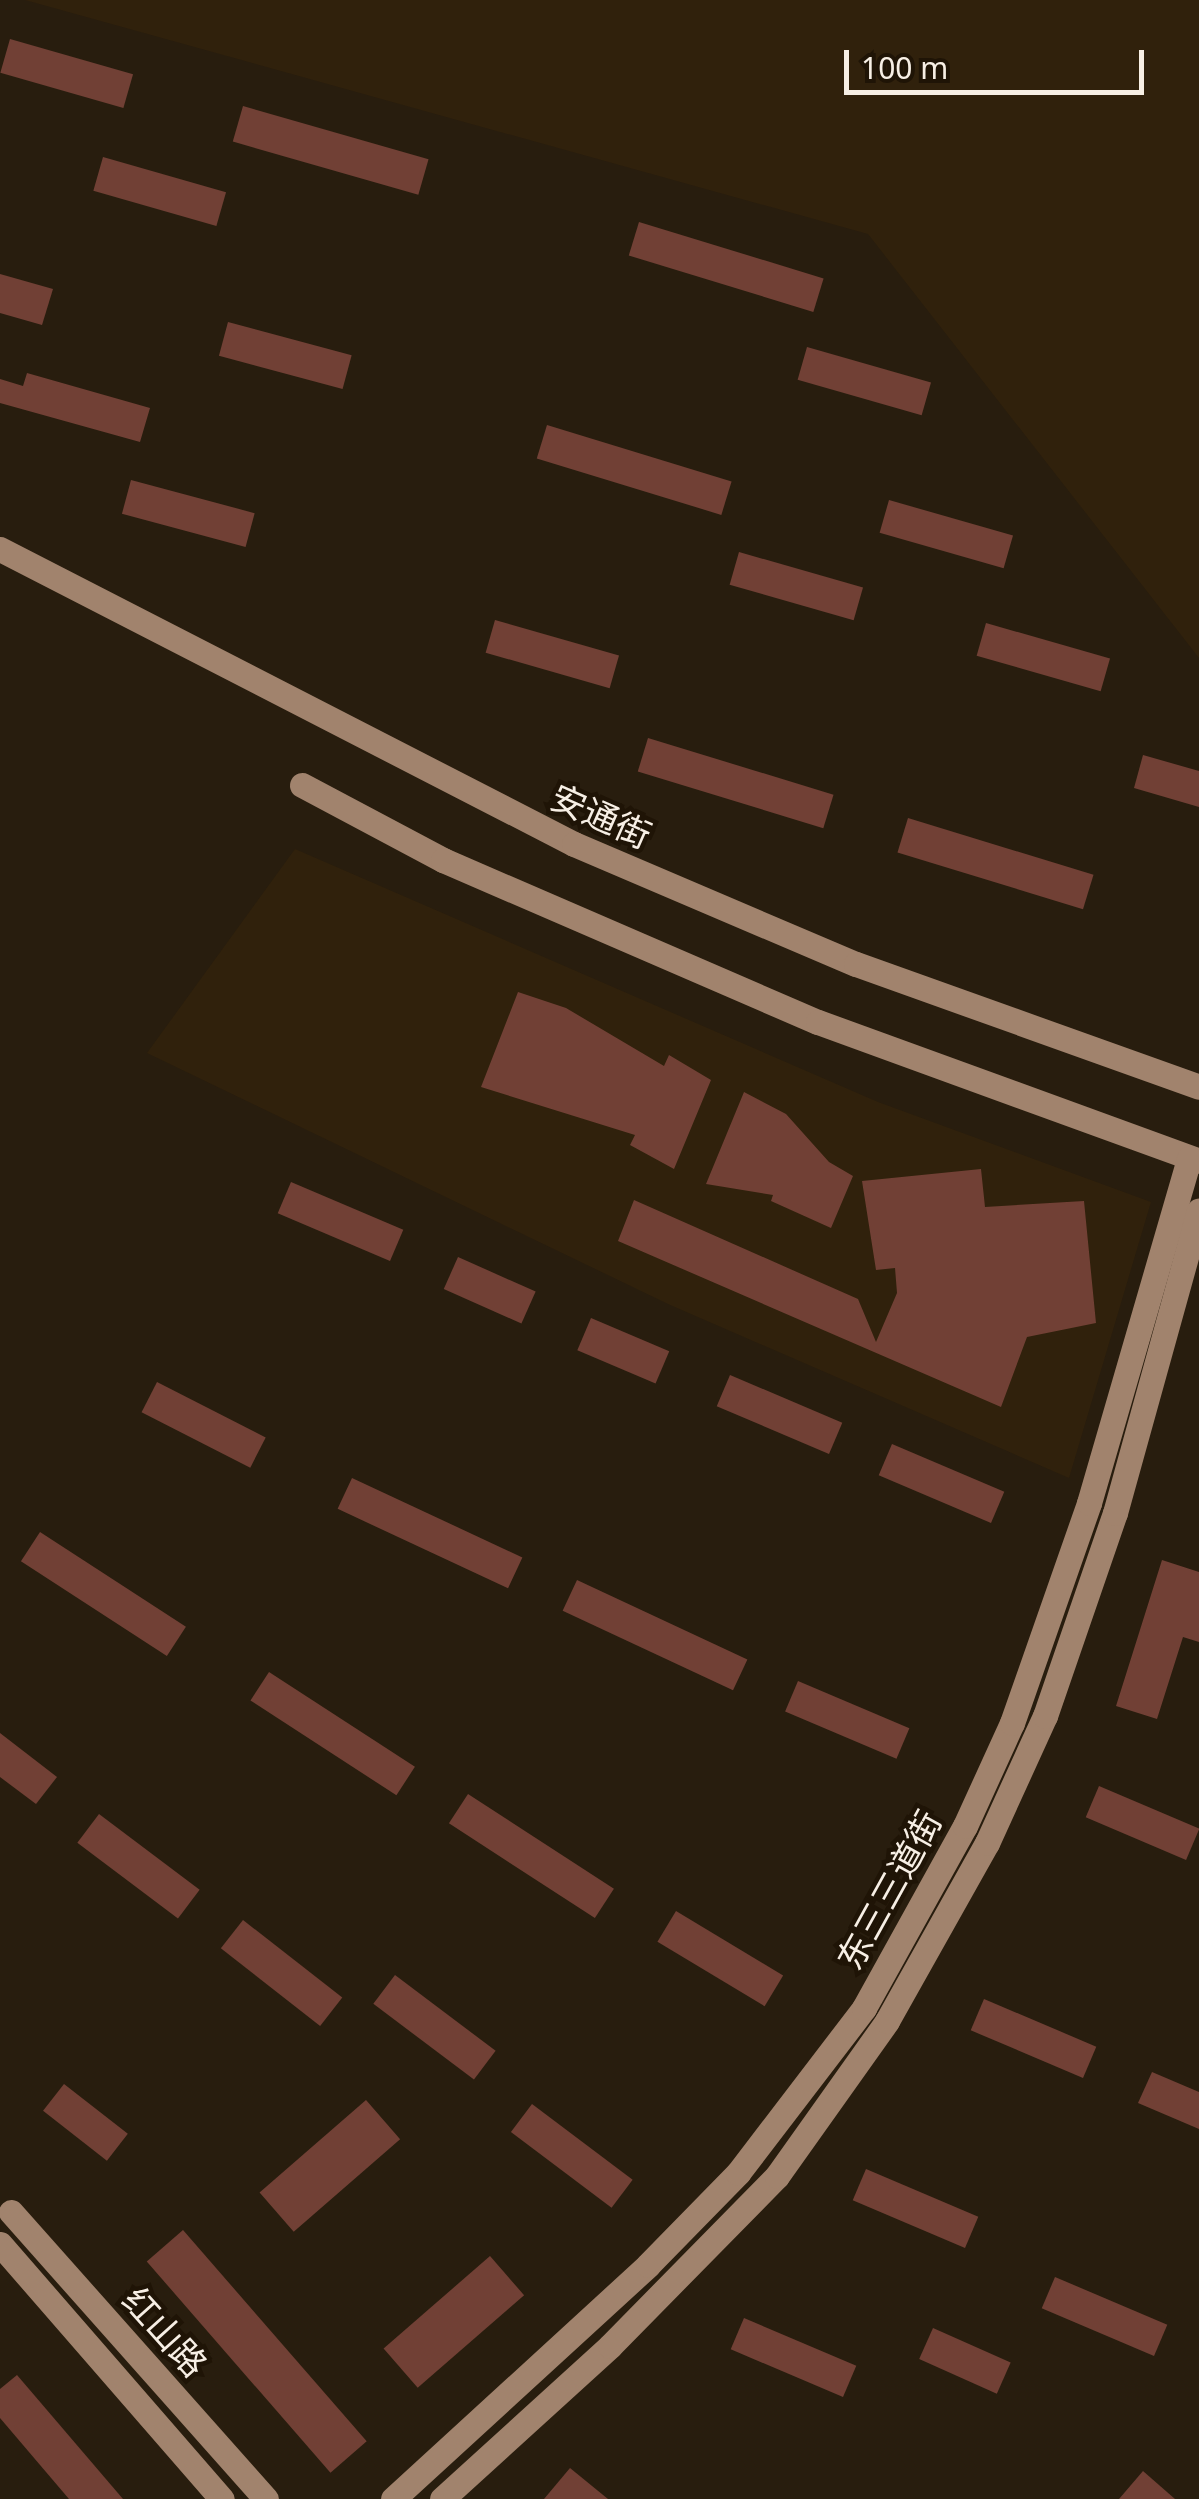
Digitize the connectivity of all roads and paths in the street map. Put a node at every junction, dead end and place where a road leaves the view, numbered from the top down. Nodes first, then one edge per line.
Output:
1 (0, 549) edge
2 (302, 785) dead end
3 (1199, 1087) edge
4 (1194, 1160) edge
5 (1199, 1210) edge
6 (12, 2212) dead end
7 (0, 2244) edge
8 (222, 2499) edge
9 (266, 2499) edge
10 (392, 2499) edge
11 (442, 2499) edge

1 - 3 main road, 安通街
2 - 4 main road
4 - 10 main road, 东三三道街
5 - 11 main road, 东三三道街
6 - 9 main road, 红山路
7 - 8 main road, 红山路

